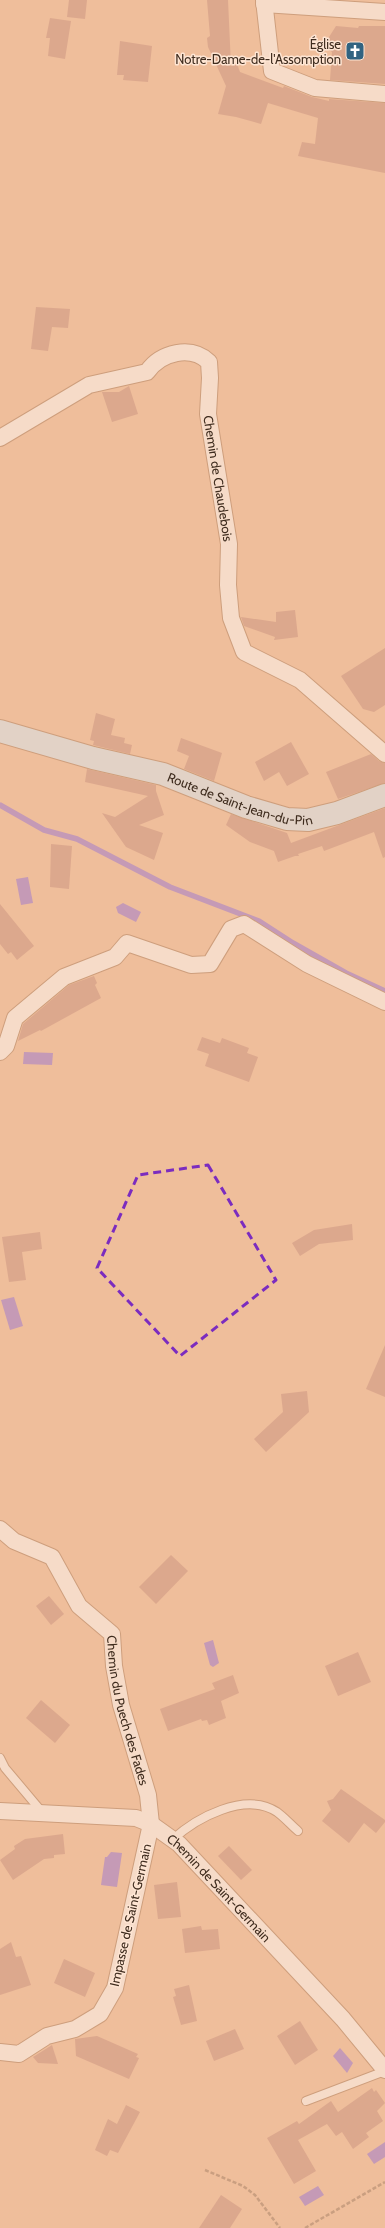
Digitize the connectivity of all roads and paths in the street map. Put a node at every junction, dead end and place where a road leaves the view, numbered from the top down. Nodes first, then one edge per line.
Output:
1 (264, 2) edge
2 (385, 12) edge
3 (385, 94) edge
4 (0, 438) edge
5 (0, 731) edge
6 (0, 744) edge
7 (385, 754) edge
8 (93, 758) junction
9 (385, 795) edge
10 (385, 1002) edge
11 (0, 1052) edge
12 (0, 1529) edge
13 (0, 1758) edge
14 (0, 1811) edge
15 (42, 1813) junction
16 (151, 1824) junction
17 (298, 1831) dead end
18 (172, 1840) junction
19 (0, 2052) edge
20 (385, 2070) edge
21 (306, 2101) dead end
22 (205, 2170) dead end
23 (385, 2182) edge
24 (280, 2228) edge
25 (305, 2228) edge

1 - 2 street
1 - 3 street
4 - 7 street, Chemin de Chaudebois
5 - 8 main road, Route de Saint-Jean-du-Pin
6 - 8 main road, Route de Saint-Jean-du-Pin
8 - 9 main road, Route de Saint-Jean-du-Pin
10 - 11 street
12 - 16 street, Chemin du Puech des Fades
13 - 15 lane
14 - 15 street, Chemin de Saint-Germain
15 - 16 street, Chemin de Saint-Germain
16 - 18 street, Chemin de Saint-Germain
16 - 19 street, Impasse de Saint-Germain
17 - 18 lane
18 - 20 street, Chemin de Saint-Germain
20 - 21 lane
22 - 24 path
23 - 25 path

